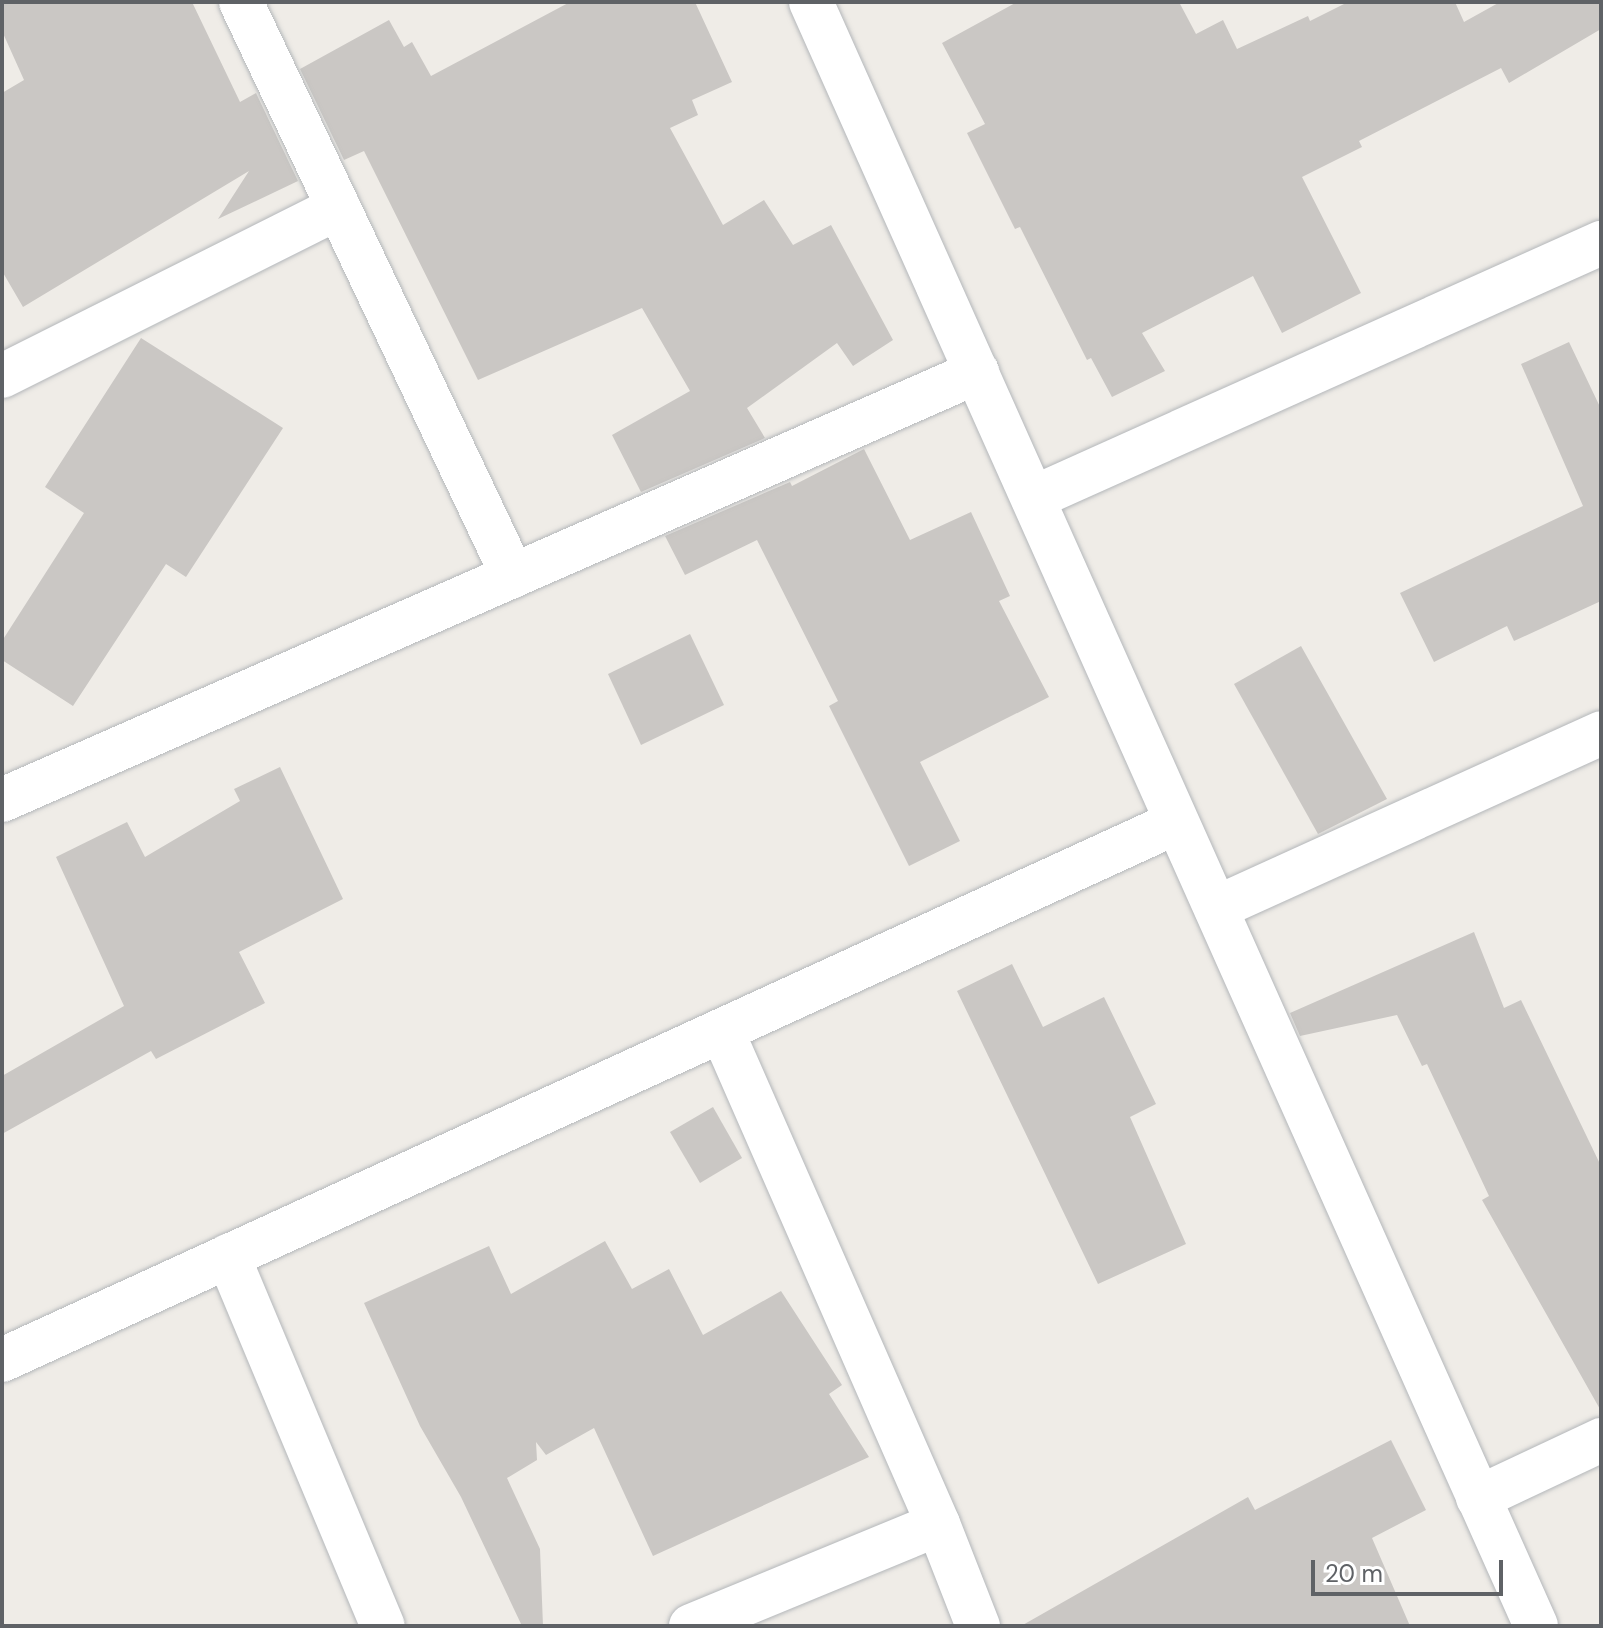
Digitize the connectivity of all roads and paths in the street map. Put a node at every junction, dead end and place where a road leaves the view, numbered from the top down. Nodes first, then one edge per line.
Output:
1 (241, 2) edge
2 (826, 7) edge
3 (338, 208) junction
4 (1601, 243) edge
5 (977, 372) junction
6 (2, 376) edge
7 (1033, 498) junction
8 (513, 576) junction
9 (1601, 733) edge
10 (2, 800) edge
11 (1177, 822) junction
12 (1216, 908) junction
13 (722, 1031) junction
14 (228, 1256) junction
15 (2, 1360) edge
16 (1601, 1440) edge
17 (1478, 1498) junction
18 (938, 1524) junction
19 (1534, 1625) edge
20 (383, 1626) edge
21 (691, 1626) edge
22 (978, 1626) edge

1 - 3 street
2 - 5 street
3 - 6 street
3 - 8 street
4 - 7 street
5 - 7 street
5 - 8 street
7 - 11 street
8 - 10 street
9 - 12 street
11 - 12 street
11 - 13 street
12 - 17 street
13 - 14 street
13 - 18 street
14 - 15 street
14 - 20 street
16 - 17 street
17 - 19 street
18 - 21 street
18 - 22 street

